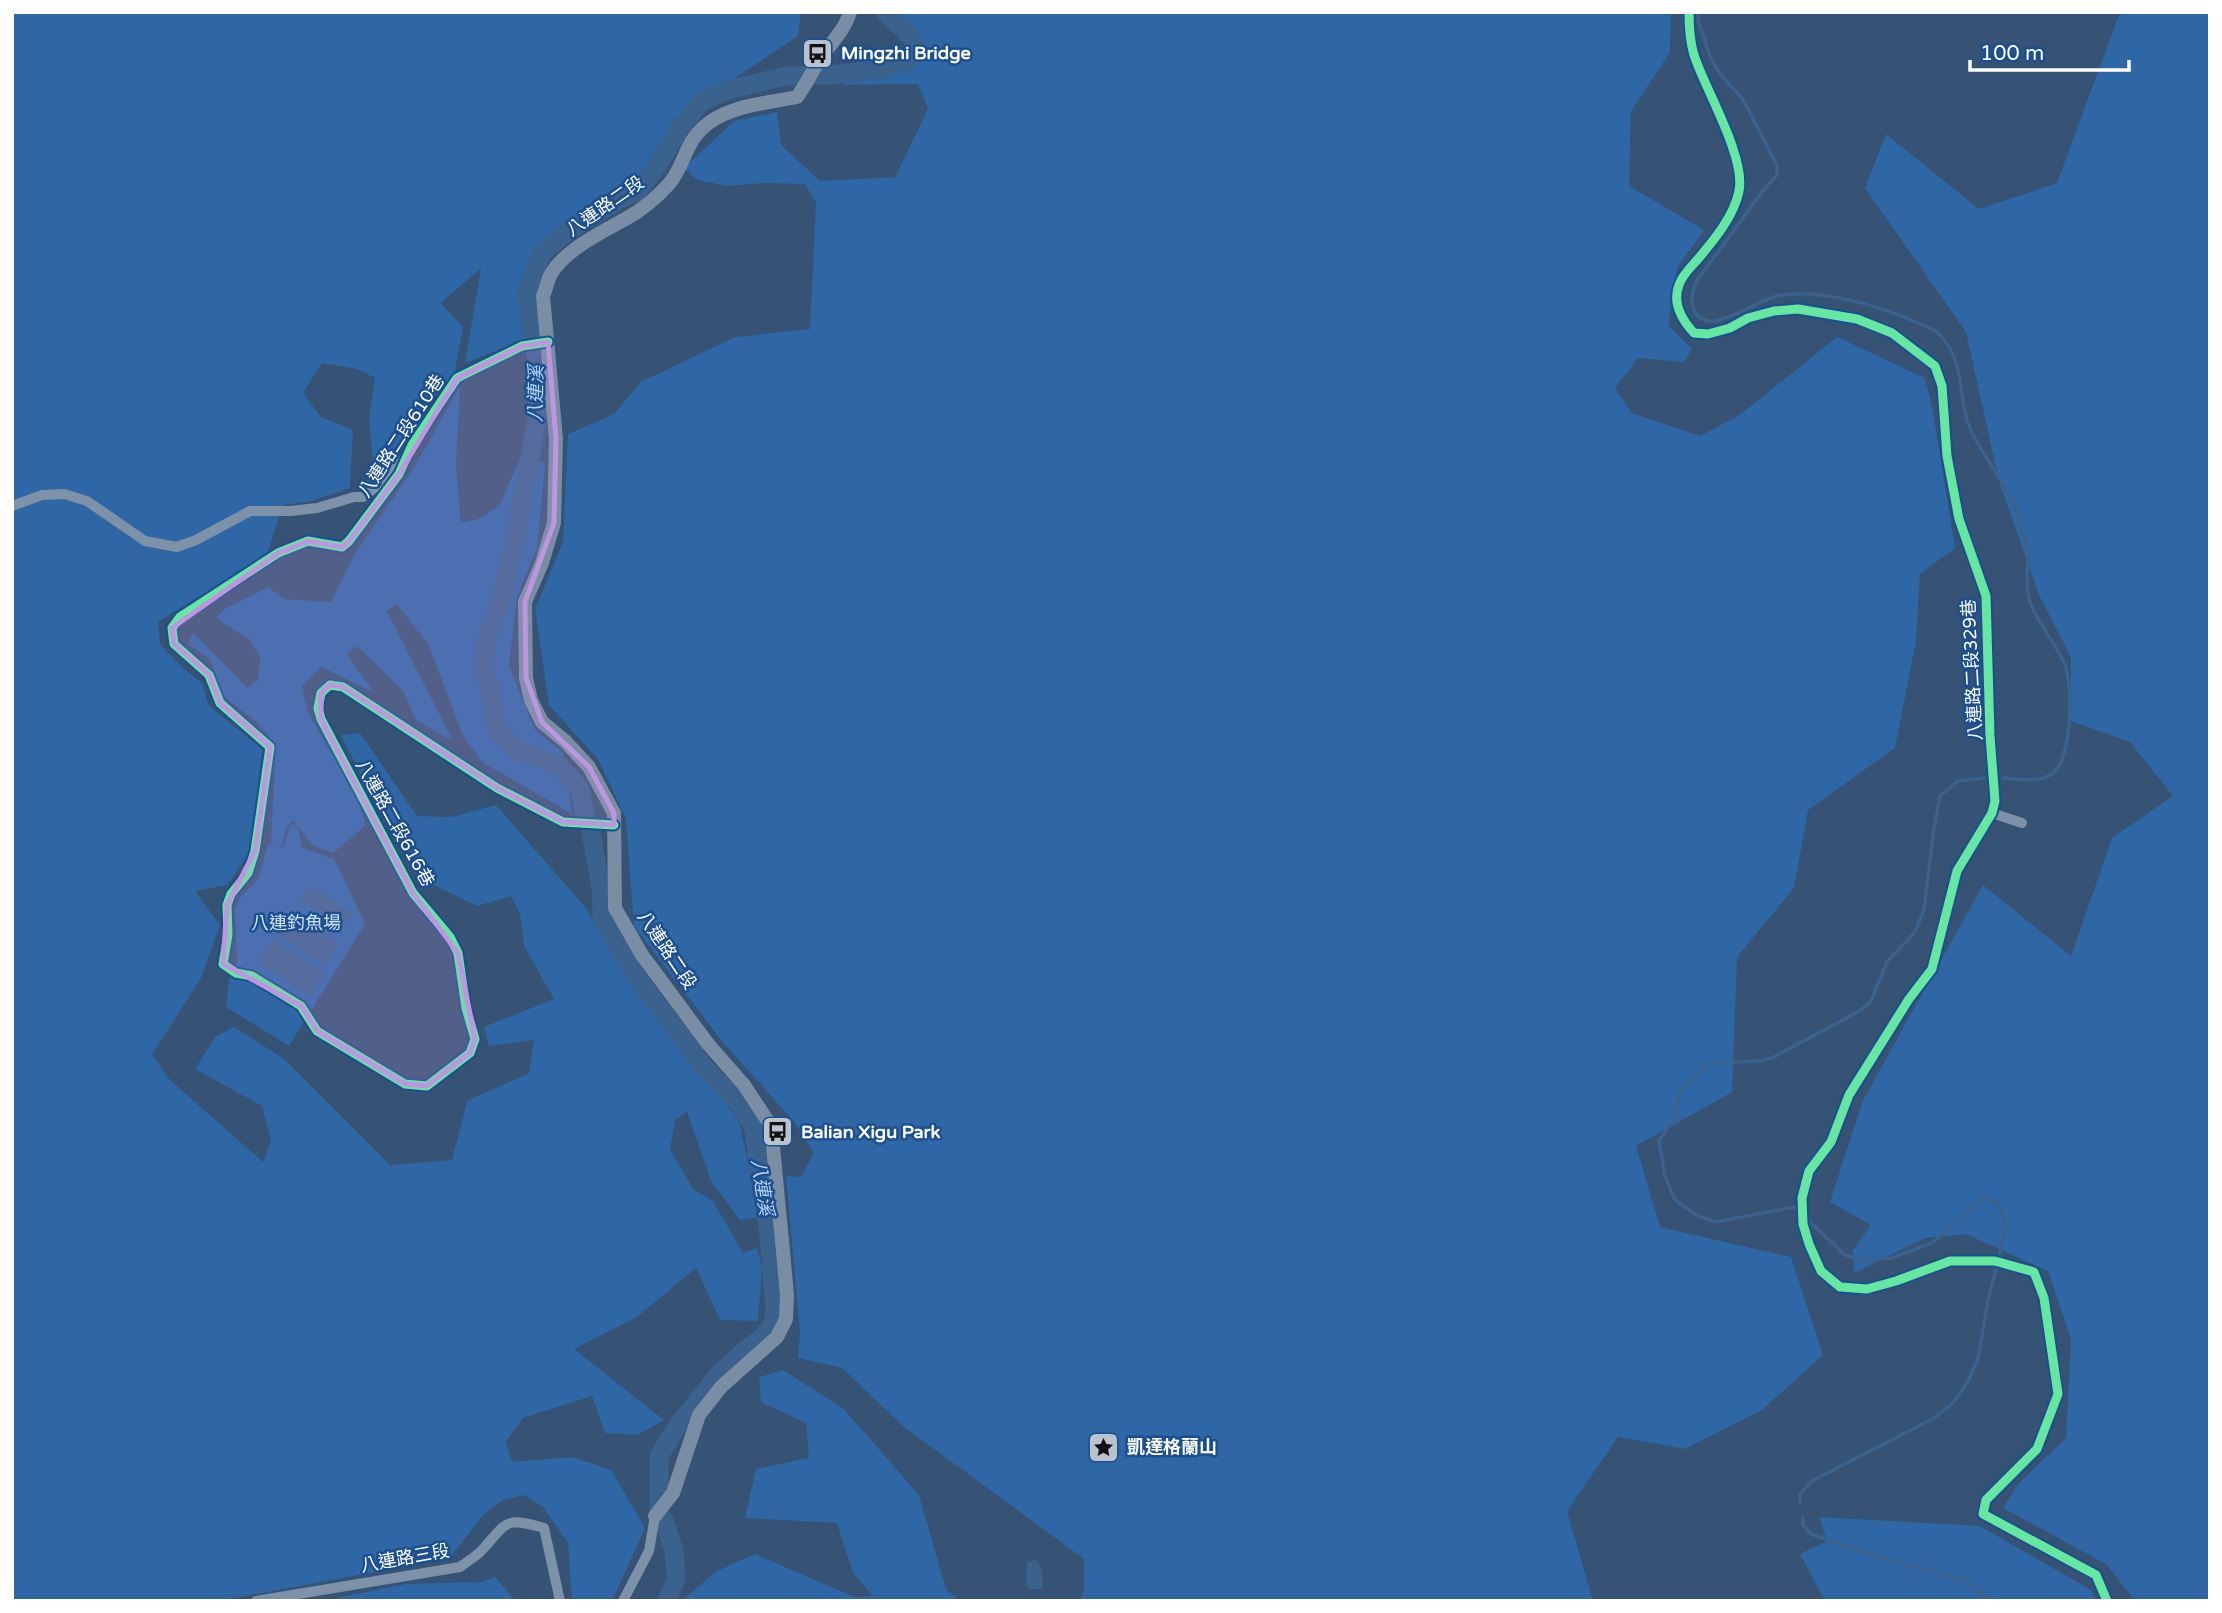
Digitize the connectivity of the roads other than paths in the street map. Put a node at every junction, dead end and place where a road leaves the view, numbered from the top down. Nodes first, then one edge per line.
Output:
1 (850, 12) edge
2 (1689, 12) edge
3 (545, 342) junction
4 (411, 449) junction
5 (12, 506) edge
6 (1992, 813) junction
7 (2022, 823) dead end
8 (614, 825) junction
9 (236, 973) joint
10 (655, 1516) joint
11 (256, 1601) edge
12 (560, 1601) edge
13 (623, 1601) edge
14 (2107, 1601) edge

1 - 3 street, 八連路二段
2 - 6 street, 八連路二段329巷
3 - 4 street, 八連路二段610巷
3 - 8 street, 八連路二段
4 - 5 street, 八連路二段610巷
4 - 9 street, 八連路二段610巷
6 - 7 street
6 - 14 street, 八連路二段329巷
8 - 9 street, 八連路二段616巷
8 - 10 street, 八連路二段
10 - 13 street, 八連路二段
11 - 12 street, 八連路三段

